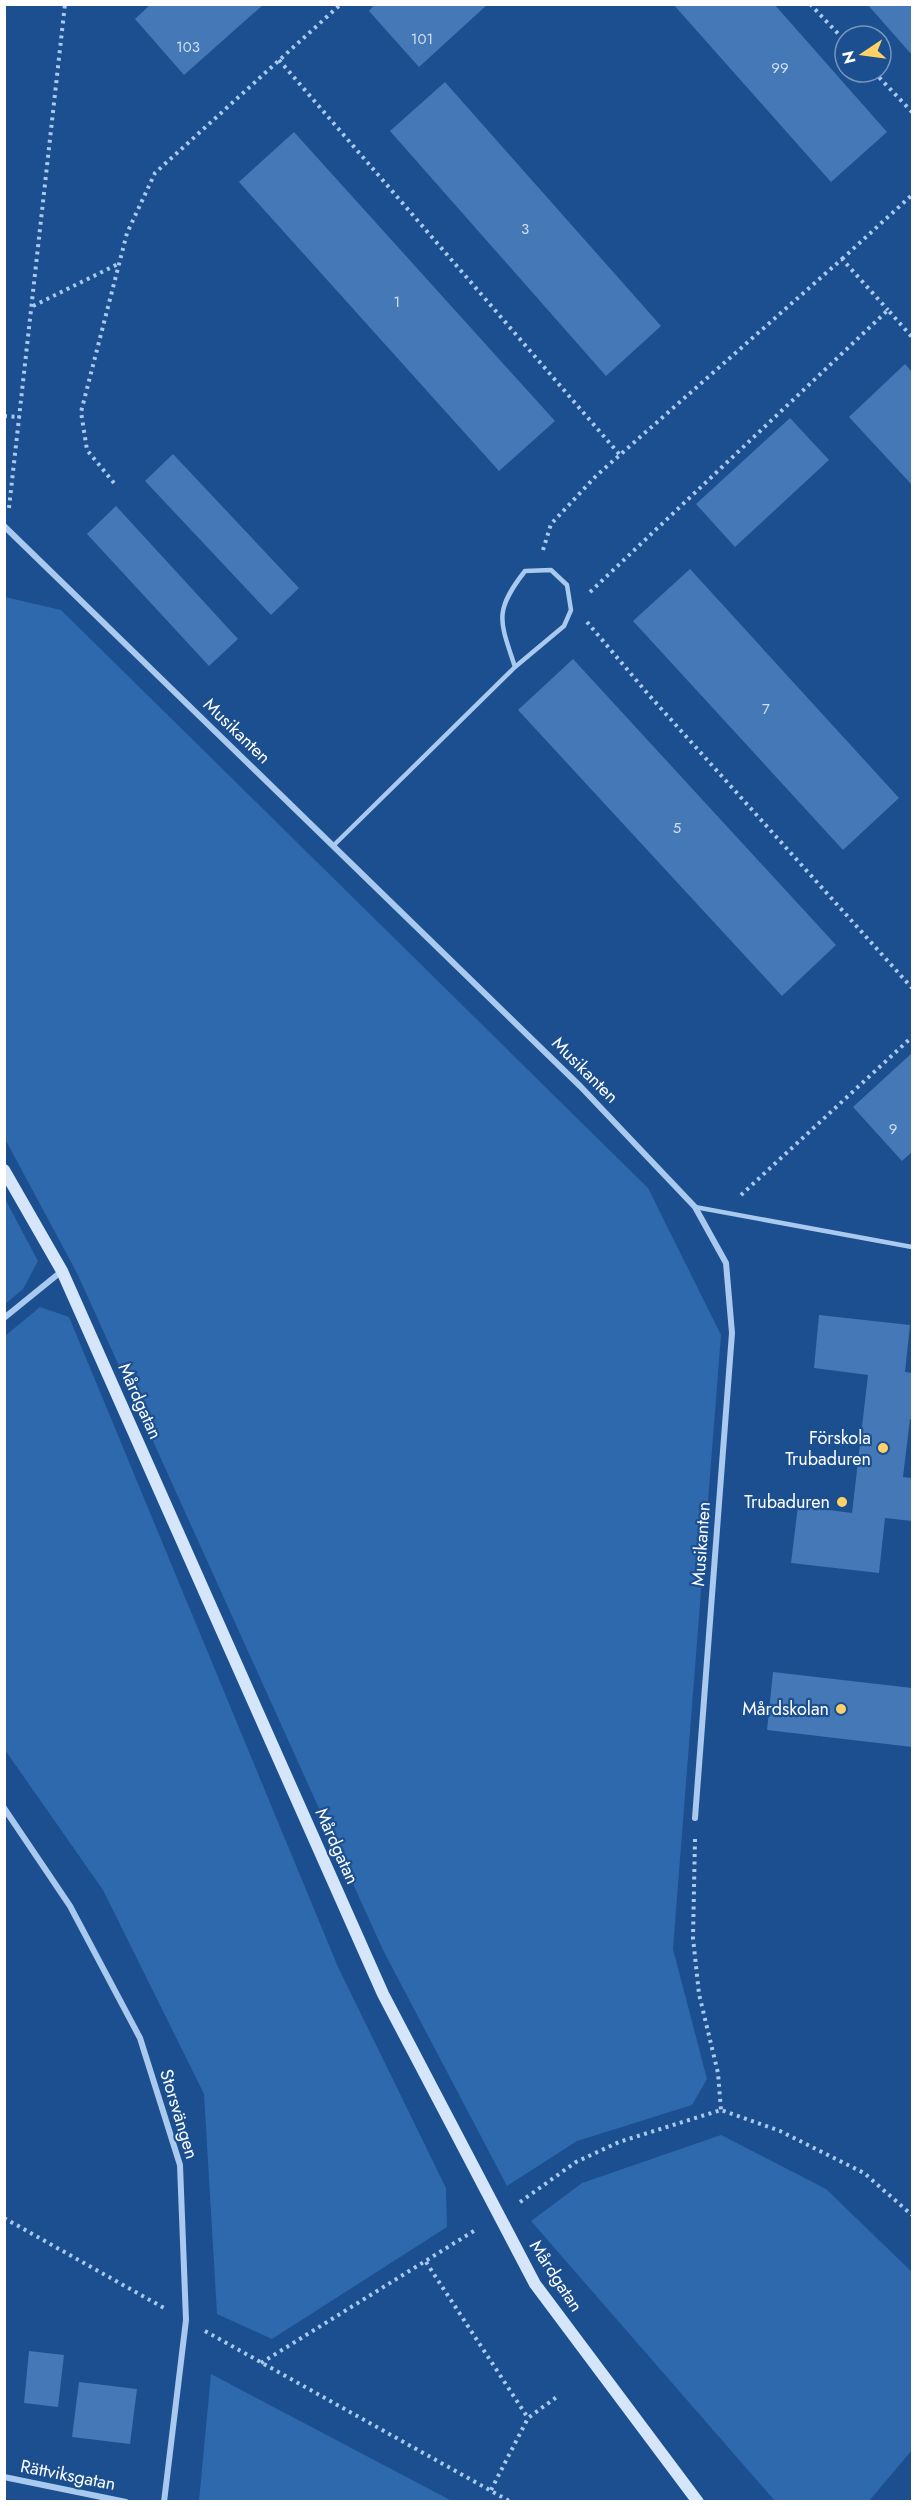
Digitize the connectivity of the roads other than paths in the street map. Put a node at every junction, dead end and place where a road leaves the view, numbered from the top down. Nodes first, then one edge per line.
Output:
1 (6, 527) edge
2 (515, 667) junction
3 (334, 846) junction
4 (4, 1170) edge
5 (695, 1207) junction
6 (912, 1247) edge
7 (62, 1271) junction
8 (4, 1318) edge
9 (4, 1808) edge
10 (695, 1818) road end
11 (4, 2477) edge
12 (126, 2502) edge
13 (164, 2502) edge
14 (698, 2502) edge

1 - 3 street, Musikanten
2 - 2 lane
2 - 3 lane
3 - 5 street, Musikanten
4 - 7 street, Mårdgatan
5 - 6 lane
5 - 10 street, Musikanten
7 - 8 street
7 - 14 street, Mårdgatan
9 - 13 street, Storsvängen
11 - 12 street, Rättviksgatan

